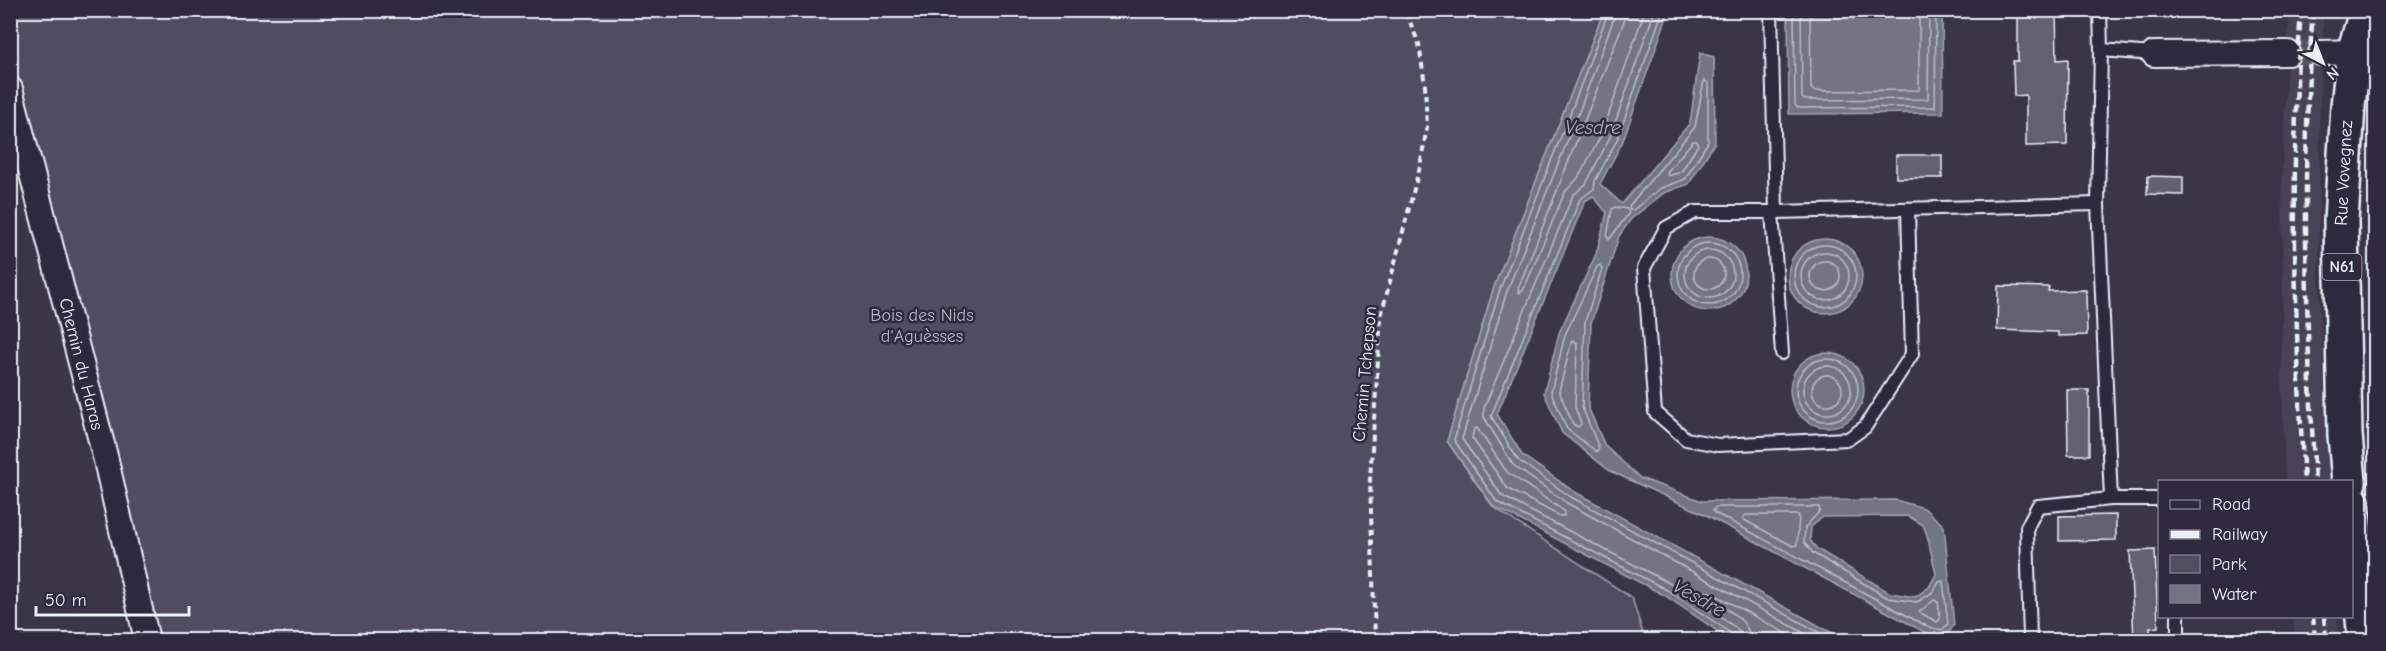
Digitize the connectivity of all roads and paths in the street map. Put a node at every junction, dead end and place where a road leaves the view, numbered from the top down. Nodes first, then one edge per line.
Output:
1 (1405, 10) edge
2 (1771, 10) edge
3 (2100, 10) edge
4 (2367, 10) edge
5 (2101, 50) junction
6 (2288, 52) tunnel mouth
7 (2321, 52) tunnel mouth
8 (2154, 54) joint
9 (2365, 54) edge
10 (10, 89) edge
11 (2098, 204) junction
12 (1908, 209) junction
13 (1774, 212) junction
14 (1782, 353) dead end
15 (2349, 480) edge
16 (2111, 499) junction
17 (2158, 499) edge
18 (2353, 513) edge
19 (2178, 618) edge
20 (1376, 639) edge
21 (147, 640) edge
22 (2030, 640) edge
23 (2178, 640) edge
24 (2365, 640) edge

1 - 20 path, Chemin Tchepson
2 - 13 lane
3 - 5 lane
4 - 9 main road, Rue Vovegnez / N61
5 - 8 lane
5 - 11 lane
6 - 8 street
7 - 9 street
9 - 15 main road, Rue Vovegnez / N61
10 - 21 street, Chemin du Haras
11 - 12 lane
11 - 16 lane
12 - 13 lane
12 - 13 lane
13 - 14 lane
16 - 17 lane
16 - 22 lane
18 - 24 main road
19 - 23 lane

